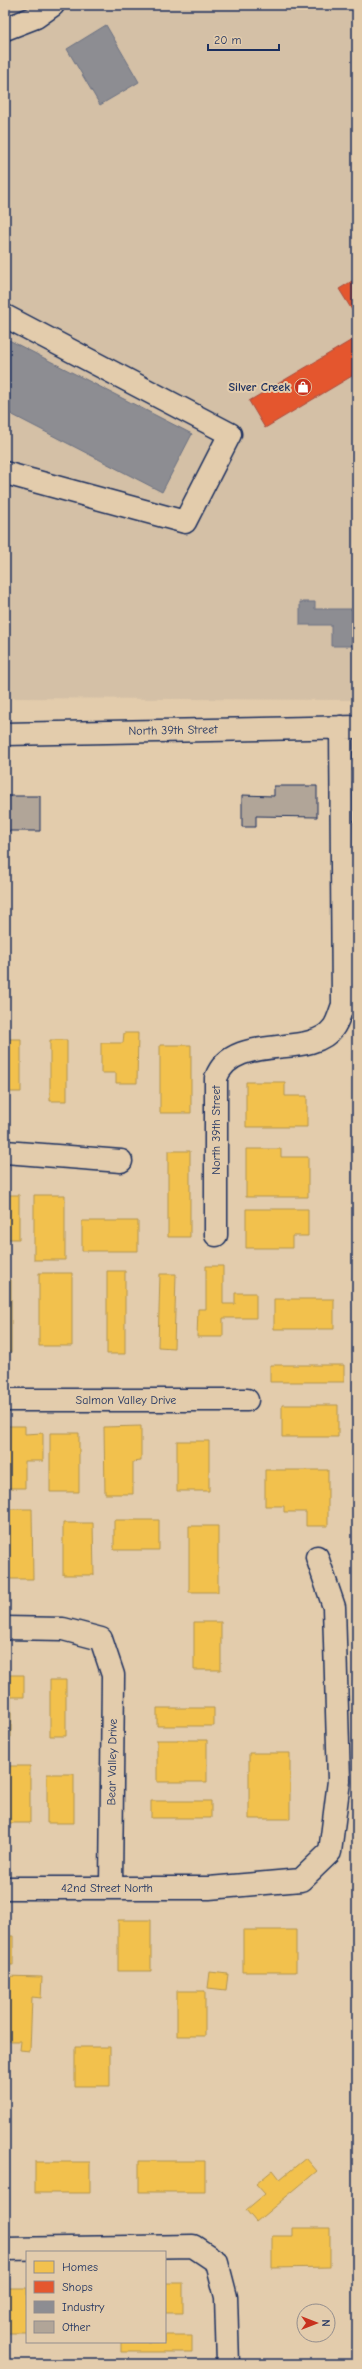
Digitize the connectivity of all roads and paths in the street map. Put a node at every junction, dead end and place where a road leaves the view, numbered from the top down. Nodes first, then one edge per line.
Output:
1 (53, 5) edge
2 (5, 30) edge
3 (5, 316) edge
4 (5, 473) edge
5 (349, 727) edge
6 (5, 734) edge
7 (5, 1152) edge
8 (121, 1161) dead end
9 (216, 1235) dead end
10 (5, 1400) edge
11 (247, 1400) dead end
12 (317, 1557) dead end
13 (5, 1628) edge
14 (5, 1888) edge
15 (110, 1888) junction
16 (5, 2249) edge
17 (228, 2364) edge

1 - 2 street
3 - 4 street
5 - 6 street, North 39th Street
5 - 9 street, North 39th Street
7 - 8 street
10 - 11 street, Salmon Valley Drive
12 - 15 street, 42nd Street North
13 - 15 street, Bear Valley Drive
14 - 15 street, 42nd Street North
16 - 17 street

